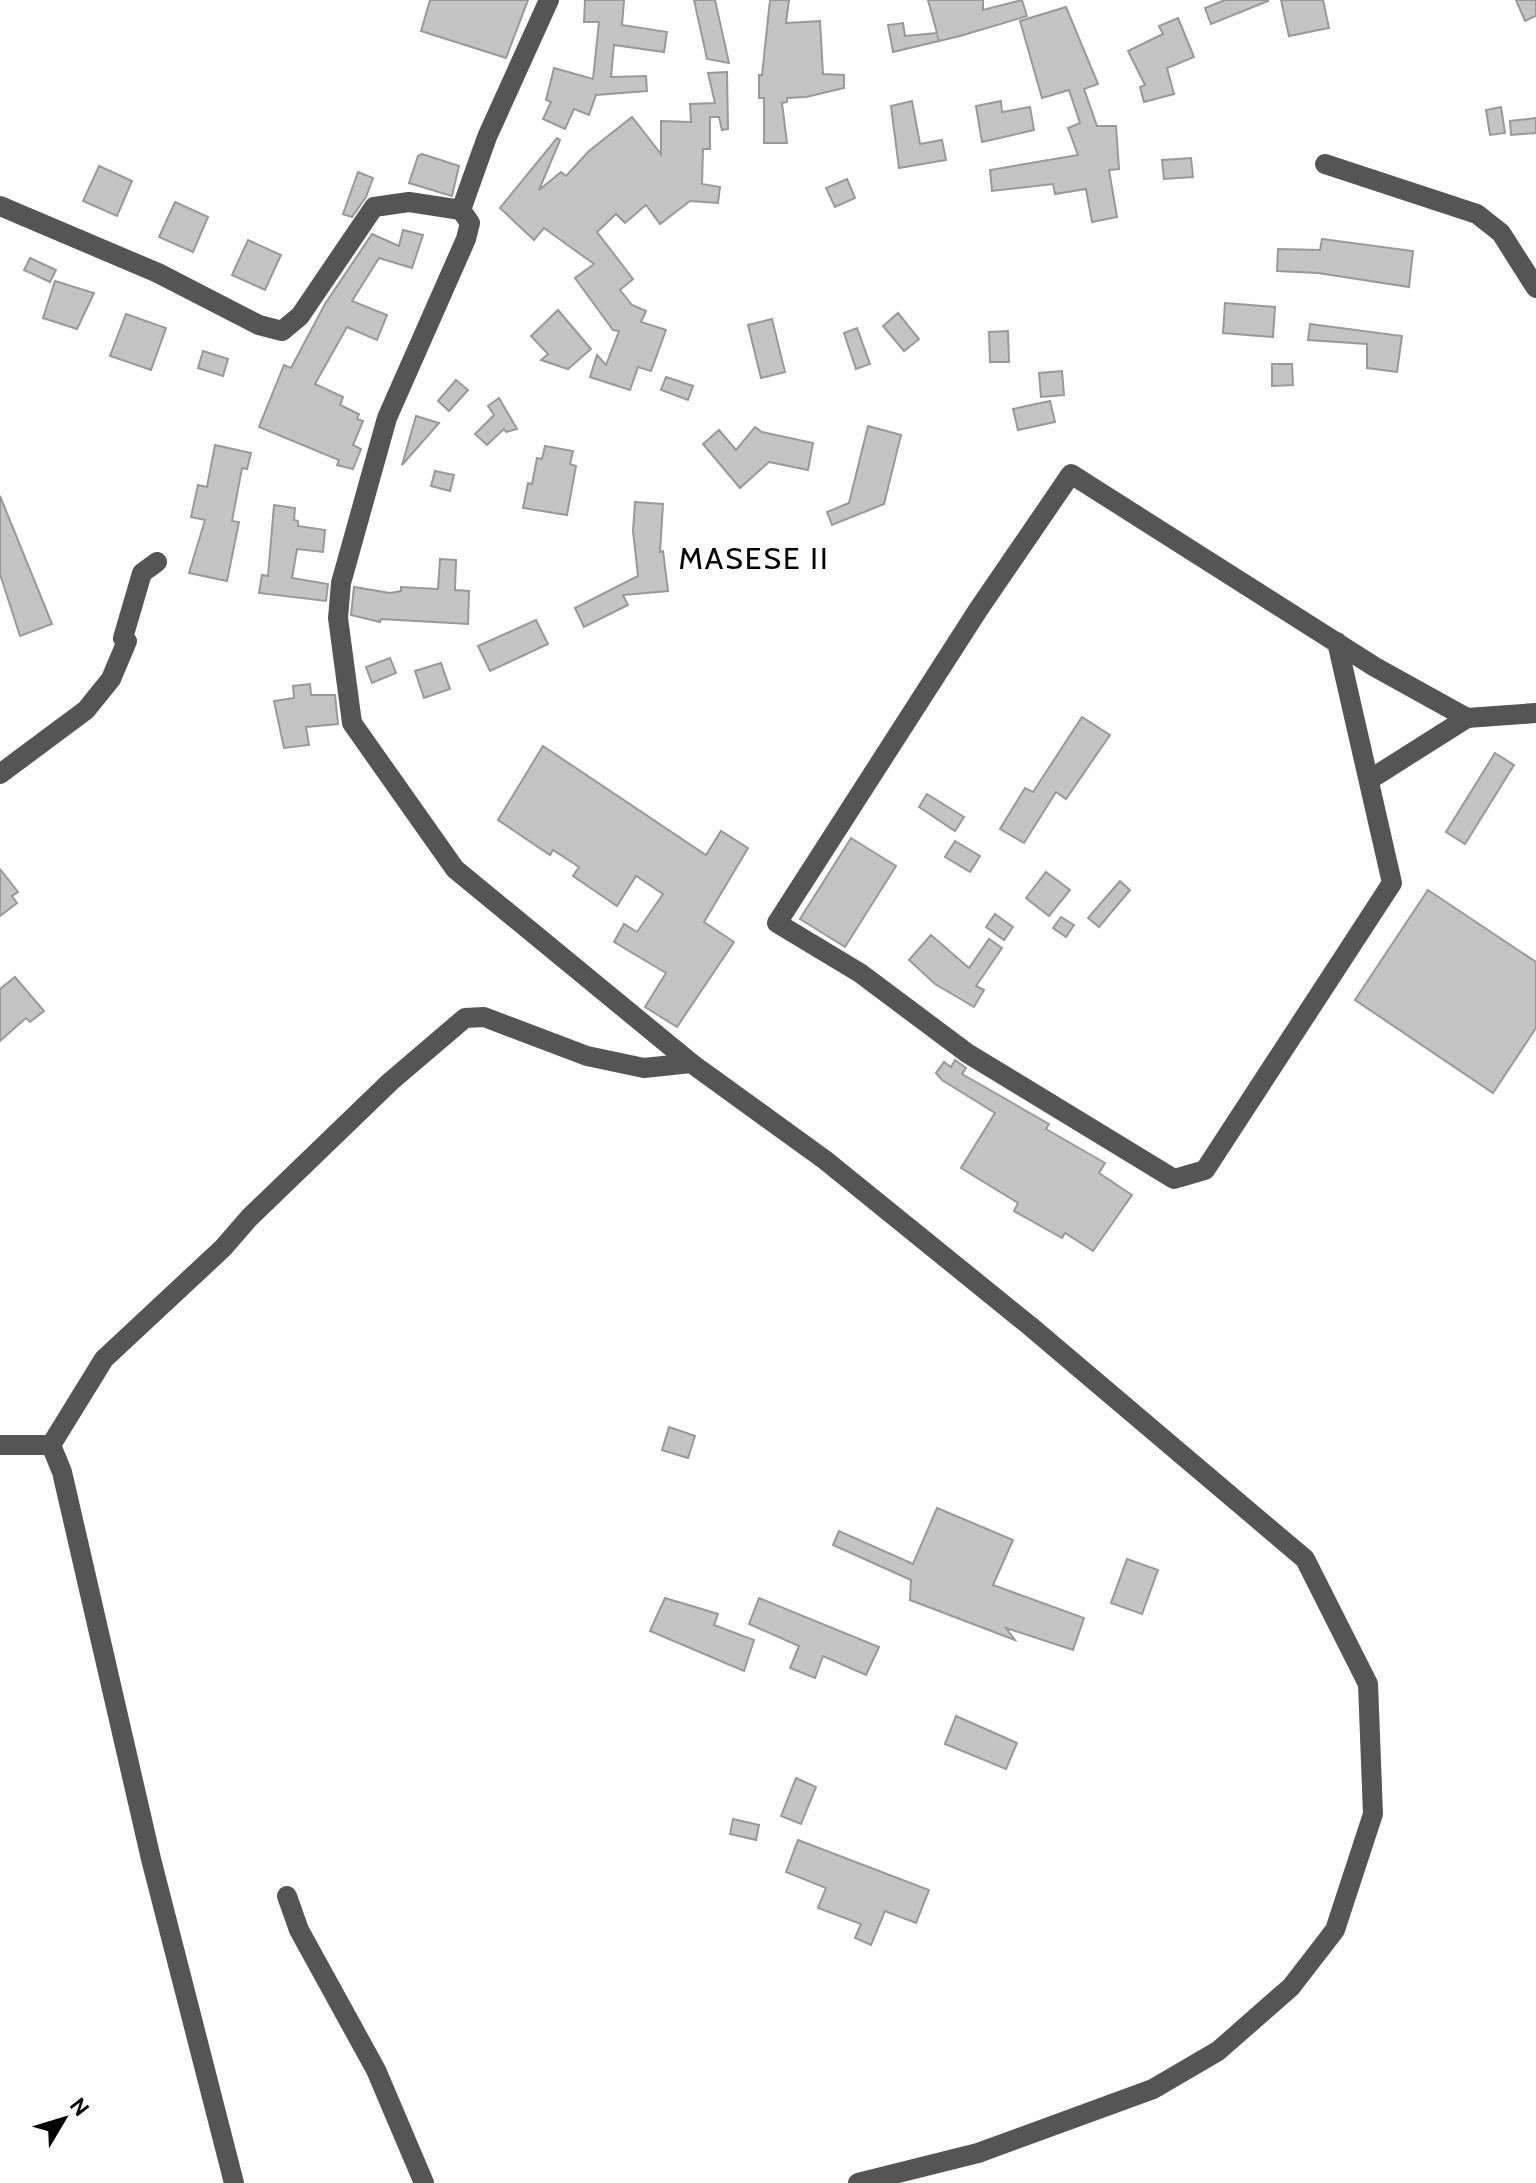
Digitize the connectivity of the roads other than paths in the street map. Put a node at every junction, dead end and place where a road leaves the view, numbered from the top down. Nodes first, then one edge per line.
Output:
1 (549, 0) edge
2 (1325, 164) dead end
3 (0, 206) edge
4 (461, 210) junction
5 (1536, 288) edge
6 (157, 562) dead end
7 (1337, 642) junction
8 (1536, 713) edge
9 (1467, 718) junction
10 (0, 774) edge
11 (1369, 780) junction
12 (691, 1063) junction
13 (0, 1445) edge
14 (51, 1445) junction
15 (287, 1896) dead end
16 (234, 2183) edge
17 (424, 2183) edge
18 (858, 2183) edge

1 - 4 street
2 - 5 street
3 - 4 street
4 - 12 street
6 - 10 street
7 - 9 street
7 - 11 street
7 - 11 street
8 - 9 street
9 - 11 street
12 - 14 street
12 - 18 street
13 - 14 street
14 - 16 street
15 - 17 street

